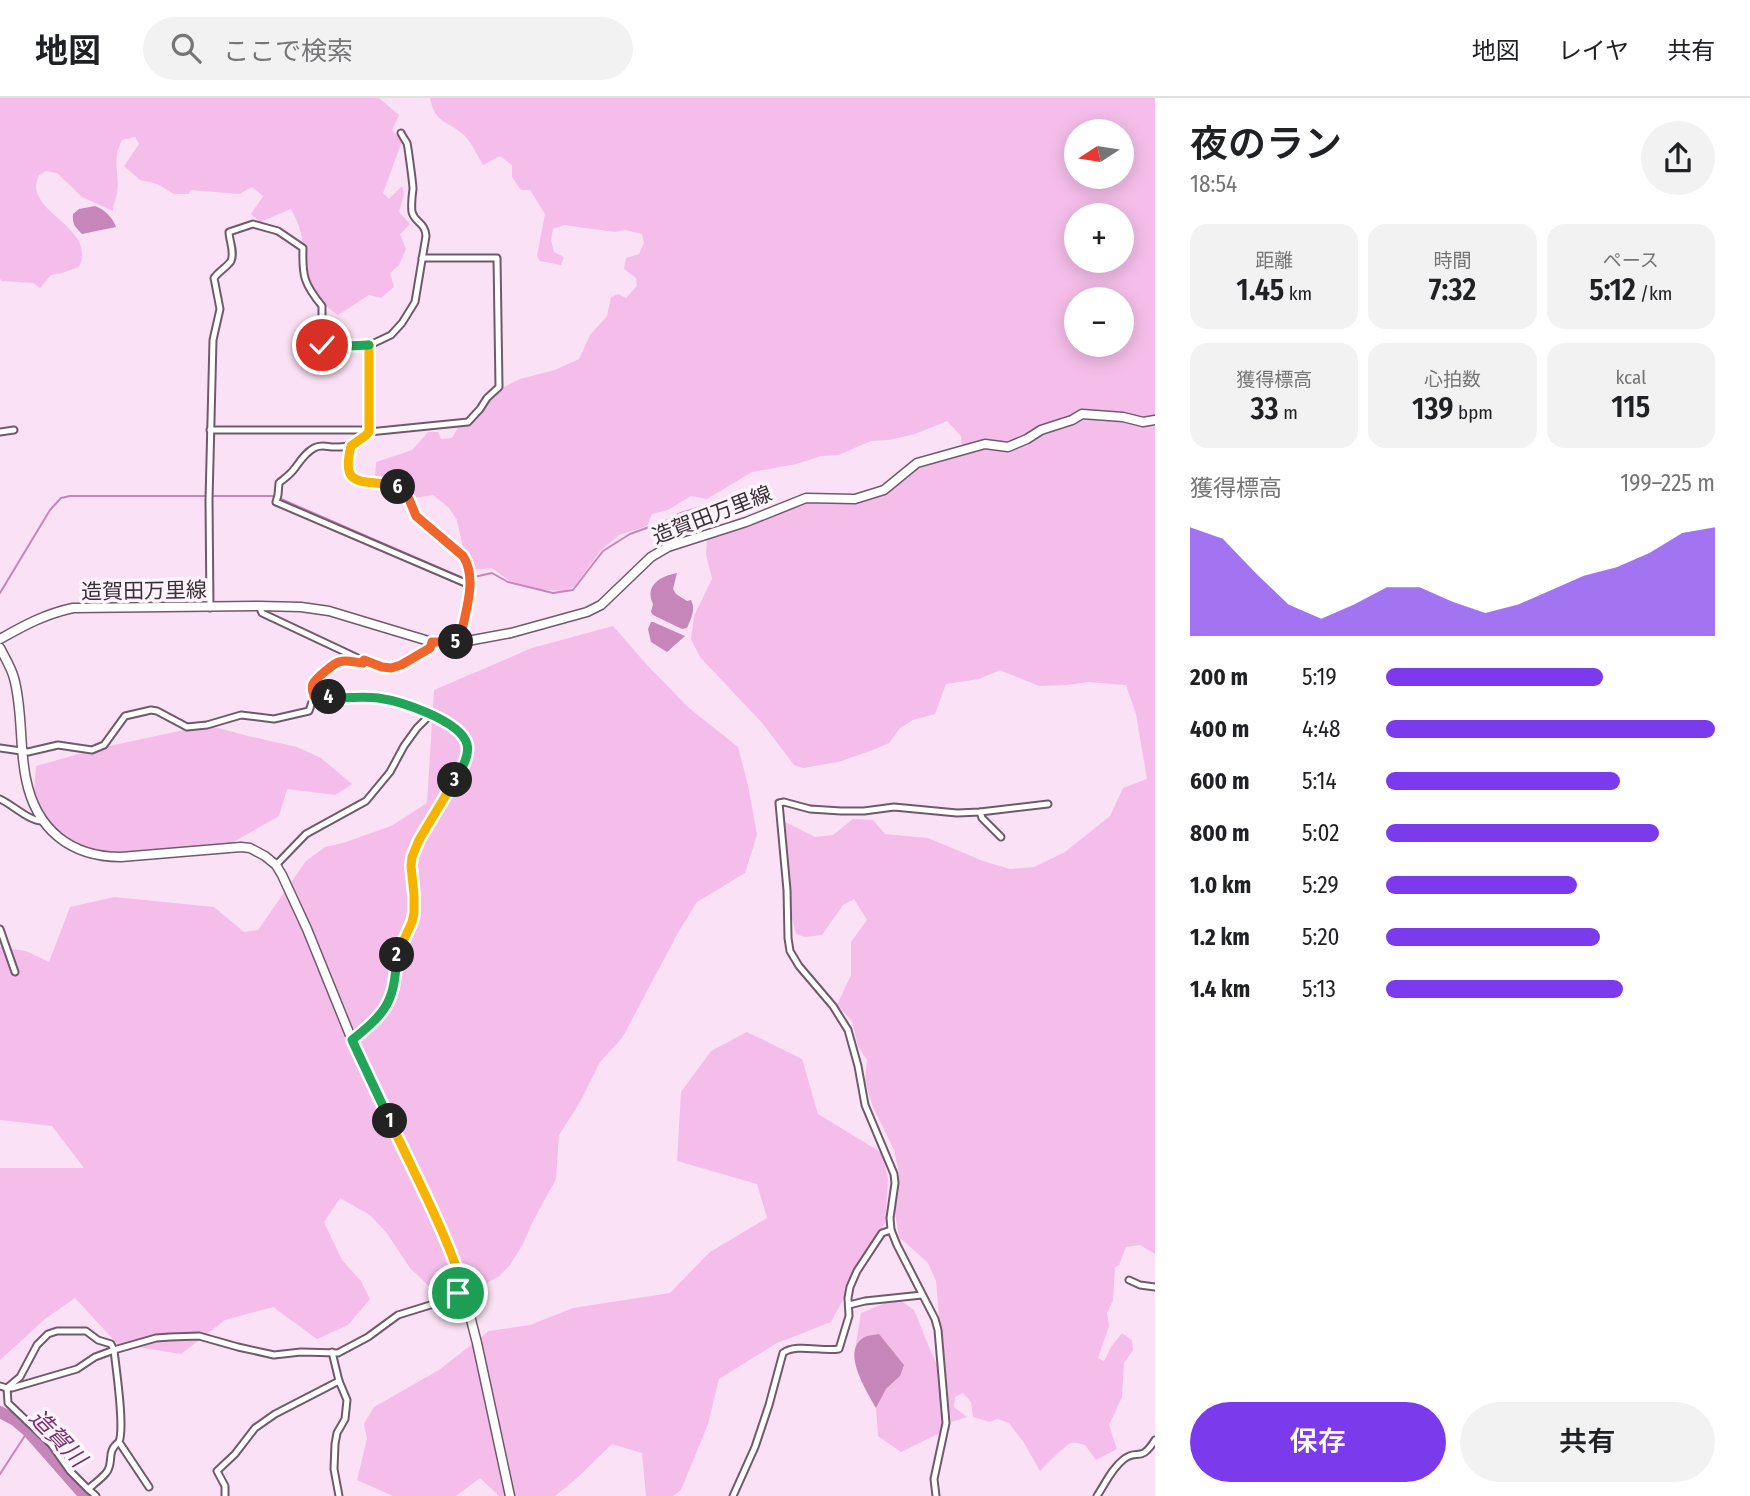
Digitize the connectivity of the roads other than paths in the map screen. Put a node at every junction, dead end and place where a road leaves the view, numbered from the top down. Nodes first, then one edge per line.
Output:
1 (401, 134) dead end
2 (422, 258) junction
3 (369, 345) junction
4 (1155, 420) edge
5 (14, 430) dead end
6 (210, 430) junction
7 (0, 432) edge
8 (369, 432) junction
9 (351, 446) junction
10 (470, 585) junction
11 (259, 606) junction
12 (210, 608) junction
13 (0, 639) edge
14 (432, 642) junction
15 (462, 642) junction
16 (0, 648) edge
17 (364, 660) junction
18 (314, 696) junction
19 (432, 714) junction
20 (0, 748) edge
21 (23, 752) junction
22 (0, 799) edge
23 (1048, 804) dead end
24 (980, 813) junction
25 (43, 821) junction
26 (1001, 837) dead end
27 (275, 865) junction
28 (0, 929) edge
29 (15, 972) dead end
30 (352, 1040) junction
31 (891, 1230) junction
32 (1129, 1280) dead end
33 (1155, 1287) edge
34 (464, 1290) junction
35 (922, 1295) junction
36 (849, 1304) junction
37 (114, 1350) junction
38 (332, 1352) junction
39 (339, 1381) junction
40 (3, 1387) edge
41 (1155, 1440) edge
42 (119, 1442) junction
43 (149, 1487) dead end
44 (88, 1489) junction
45 (96, 1496) edge
46 (225, 1496) edge
47 (339, 1496) edge
48 (510, 1496) edge
49 (733, 1496) edge
50 (936, 1496) edge
51 (1097, 1496) edge

1 - 2 street
2 - 3 street
2 - 8 street
3 - 6 street
3 - 8 street
4 - 15 main road, 造賀田万里線
5 - 7 street
6 - 8 street
6 - 12 street
8 - 9 street
9 - 10 street
9 - 10 street
10 - 15 street
11 - 12 main road, 造賀田万里線
11 - 14 main road, 造賀田万里線
11 - 17 street
12 - 13 main road, 造賀田万里線
14 - 15 main road, 造賀田万里線
14 - 17 street
16 - 21 main road
17 - 18 street
18 - 19 street
18 - 21 street
19 - 27 street
19 - 30 street
20 - 21 street
21 - 25 main road
22 - 25 street
23 - 24 street
24 - 26 street
24 - 31 street
25 - 27 main road
27 - 30 main road
28 - 29 street
30 - 34 main road
31 - 35 street
31 - 36 street
32 - 33 street
34 - 38 street
34 - 48 main road
35 - 36 street
35 - 50 street
36 - 49 street
37 - 38 street
37 - 40 street
37 - 40 street
37 - 42 street
38 - 39 street
39 - 46 street
39 - 47 street
40 - 44 street
41 - 51 street
42 - 43 street
42 - 44 street
44 - 45 street

